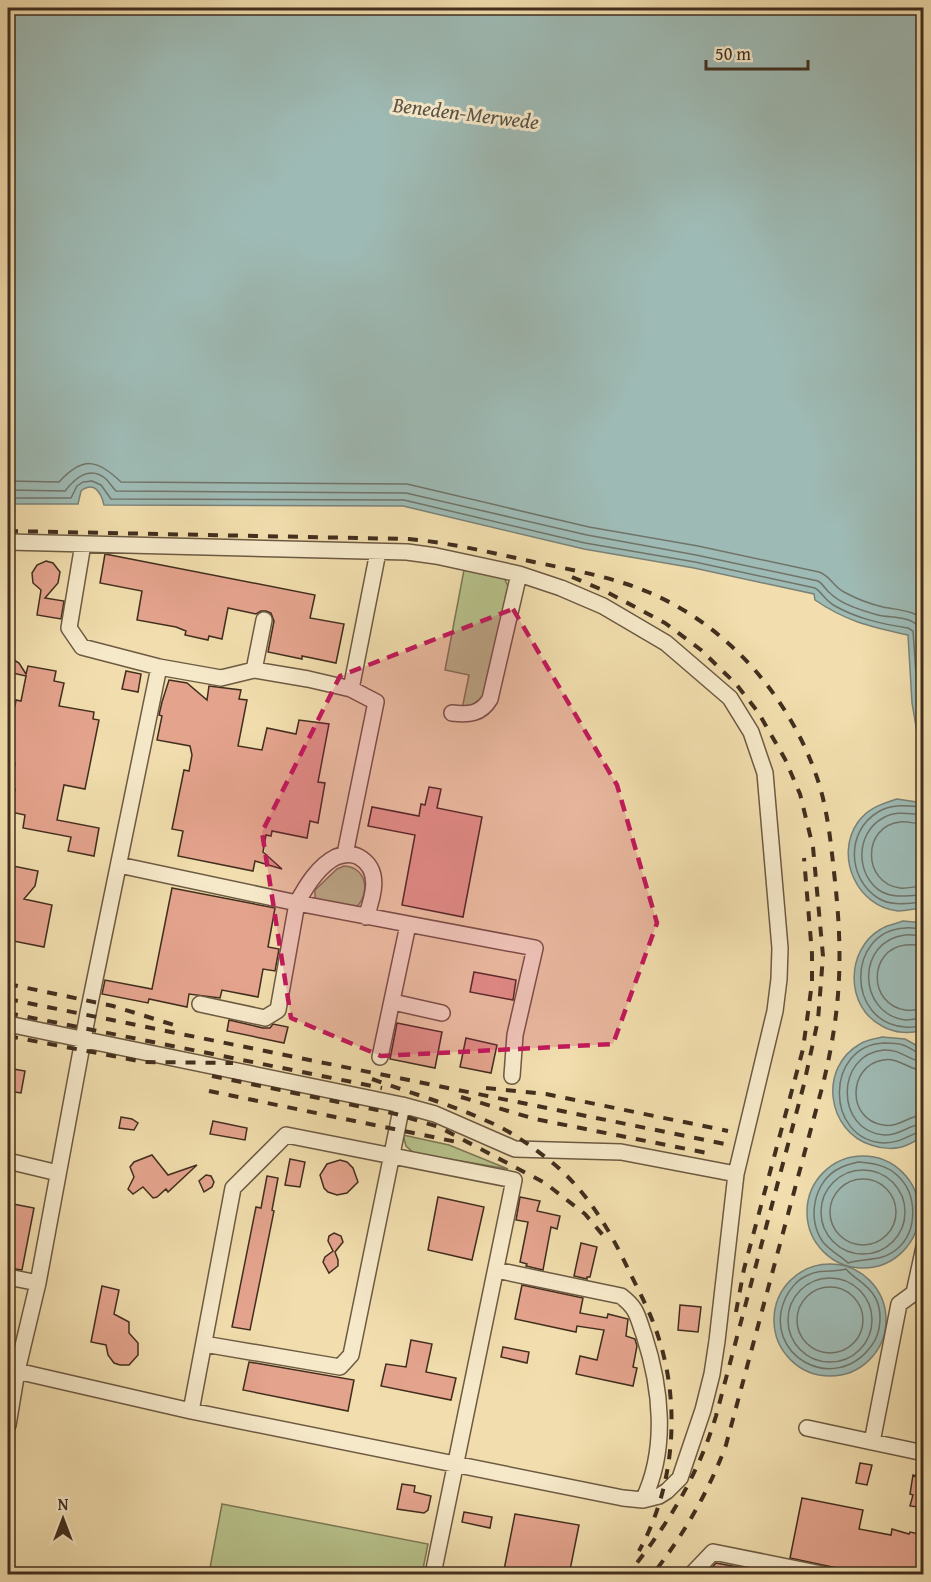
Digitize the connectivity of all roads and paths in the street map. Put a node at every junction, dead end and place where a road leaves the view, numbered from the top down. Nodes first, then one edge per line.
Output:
1 (8, 542) edge
2 (83, 544) junction
3 (378, 552) junction
4 (519, 574) junction
5 (264, 620) dead end
6 (159, 667) junction
7 (254, 670) junction
8 (351, 689) junction
9 (452, 713) dead end
10 (345, 854) junction
11 (119, 865) junction
12 (297, 903) junction
13 (366, 916) junction
14 (408, 925) junction
15 (393, 1002) junction
16 (200, 1004) dead end
17 (442, 1013) dead end
18 (8, 1024) edge
19 (84, 1039) junction
20 (380, 1057) dead end
21 (512, 1076) dead end
22 (402, 1105) junction
23 (392, 1156) junction
24 (8, 1161) edge
25 (58, 1173) junction
26 (736, 1174) junction
27 (924, 1247) edge
28 (496, 1270) junction
29 (8, 1277) edge
30 (38, 1283) junction
31 (919, 1294) edge
32 (204, 1344) junction
33 (12, 1370) edge
34 (191, 1411) junction
35 (8, 1425) edge
36 (807, 1428) dead end
37 (872, 1442) junction
38 (924, 1453) edge
39 (456, 1464) junction
40 (643, 1500) junction
41 (433, 1575) edge
42 (692, 1575) edge
43 (822, 1575) edge

1 - 2 lane
2 - 3 lane
2 - 6 lane
3 - 4 lane
3 - 8 lane
4 - 9 lane
4 - 26 lane
5 - 7 lane
6 - 7 lane
6 - 11 lane
7 - 8 lane
8 - 10 lane
10 - 12 lane
10 - 13 lane
11 - 12 lane
11 - 19 lane
12 - 13 lane
12 - 16 lane
13 - 14 lane
14 - 15 lane
14 - 21 lane
15 - 17 lane
15 - 20 lane
18 - 19 lane
19 - 22 lane
19 - 25 lane
22 - 23 lane
22 - 26 lane
23 - 28 lane
23 - 32 lane
23 - 32 lane
24 - 25 lane
25 - 30 lane
26 - 40 lane
27 - 31 lane
28 - 39 lane
28 - 40 lane
29 - 30 lane
30 - 33 lane
31 - 37 lane
32 - 34 lane
33 - 34 lane
33 - 35 lane
34 - 39 lane
36 - 37 lane
37 - 38 lane
39 - 40 lane
39 - 41 lane
42 - 43 lane

